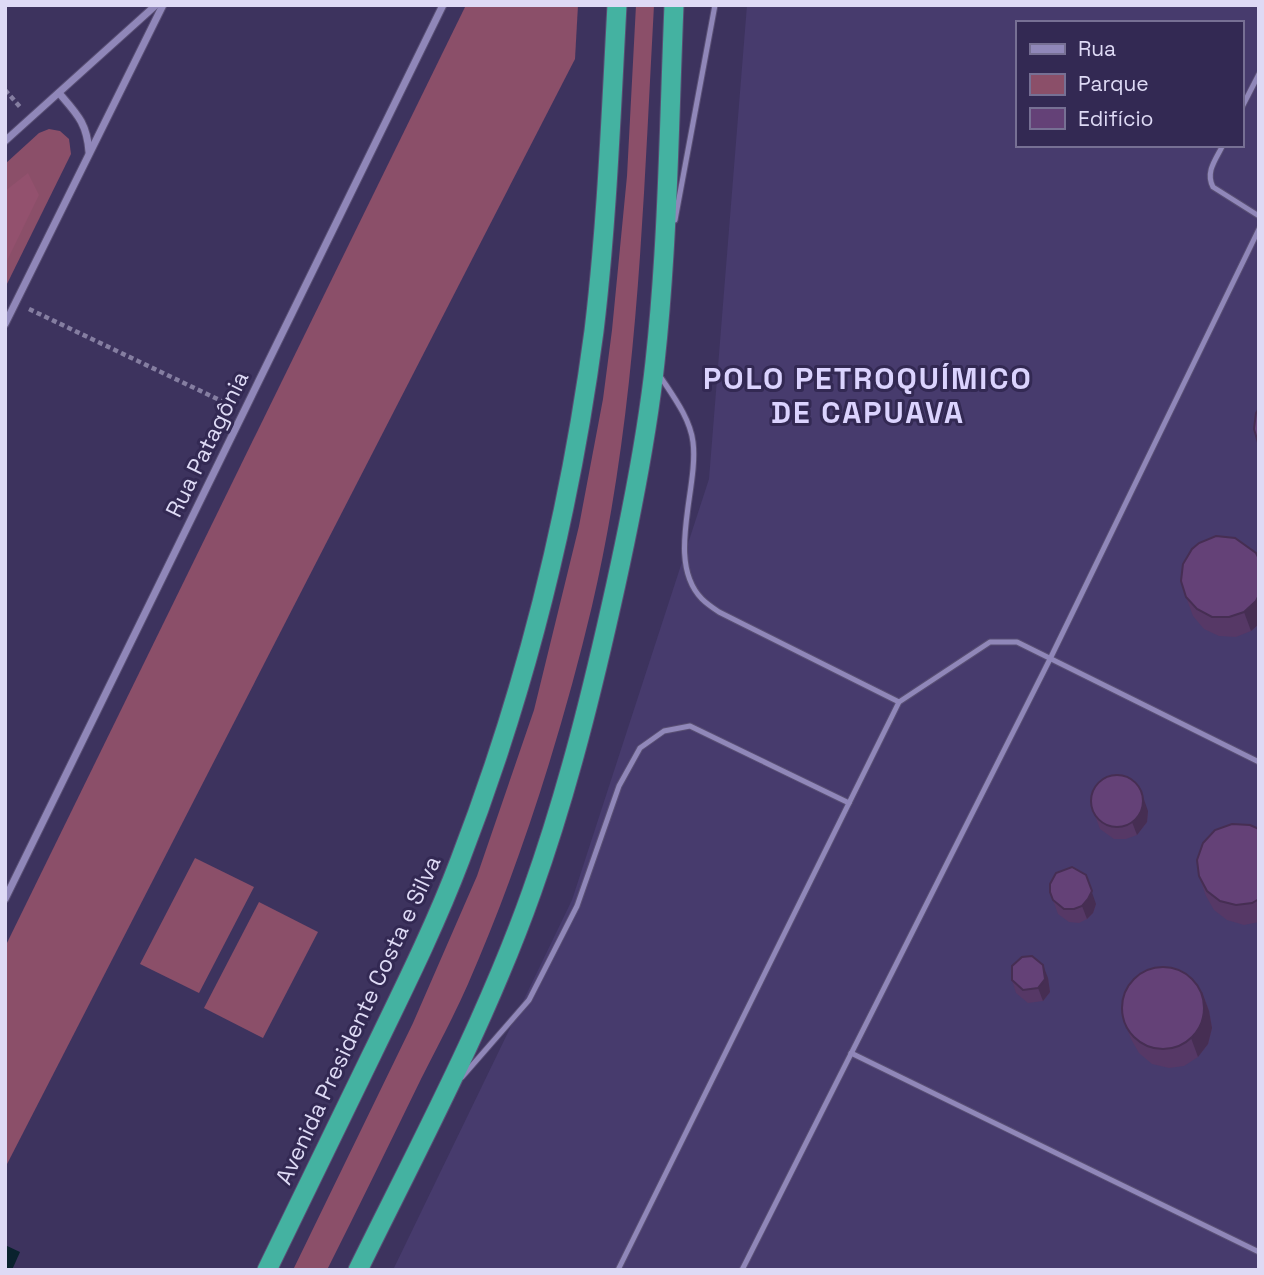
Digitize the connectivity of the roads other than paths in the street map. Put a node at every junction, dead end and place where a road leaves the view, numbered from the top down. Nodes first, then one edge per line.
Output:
1 (156, 5) edge
2 (163, 5) edge
3 (443, 5) edge
4 (617, 5) edge
5 (674, 5) edge
6 (715, 5) edge
7 (1259, 74) edge
8 (59, 93) junction
9 (1243, 105) edge
10 (5, 141) edge
11 (1222, 147) edge
12 (89, 153) junction
13 (1259, 216) edge
14 (1259, 229) edge
15 (663, 285) junction
16 (5, 324) edge
17 (655, 367) junction
18 (1050, 659) junction
19 (899, 702) junction
20 (1259, 762) edge
21 (849, 803) junction
22 (5, 899) edge
23 (851, 1054) junction
24 (440, 1103) junction
25 (1259, 1252) edge
26 (267, 1270) edge
27 (358, 1270) edge
28 (618, 1270) edge
29 (742, 1270) edge

1 - 8 street
2 - 12 street
3 - 22 street, Rua Patagônia
4 - 26 highway, Avenida Presidente Costa e Silva
5 - 15 highway
6 - 15 lane
7 - 9 lane
8 - 10 street
8 - 12 street
11 - 13 lane
12 - 16 street
14 - 18 lane
15 - 17 highway
17 - 19 lane
17 - 24 highway
18 - 19 lane
18 - 20 lane
18 - 23 lane
19 - 21 lane
21 - 24 lane
21 - 28 lane
23 - 25 lane
23 - 29 lane
24 - 27 highway

